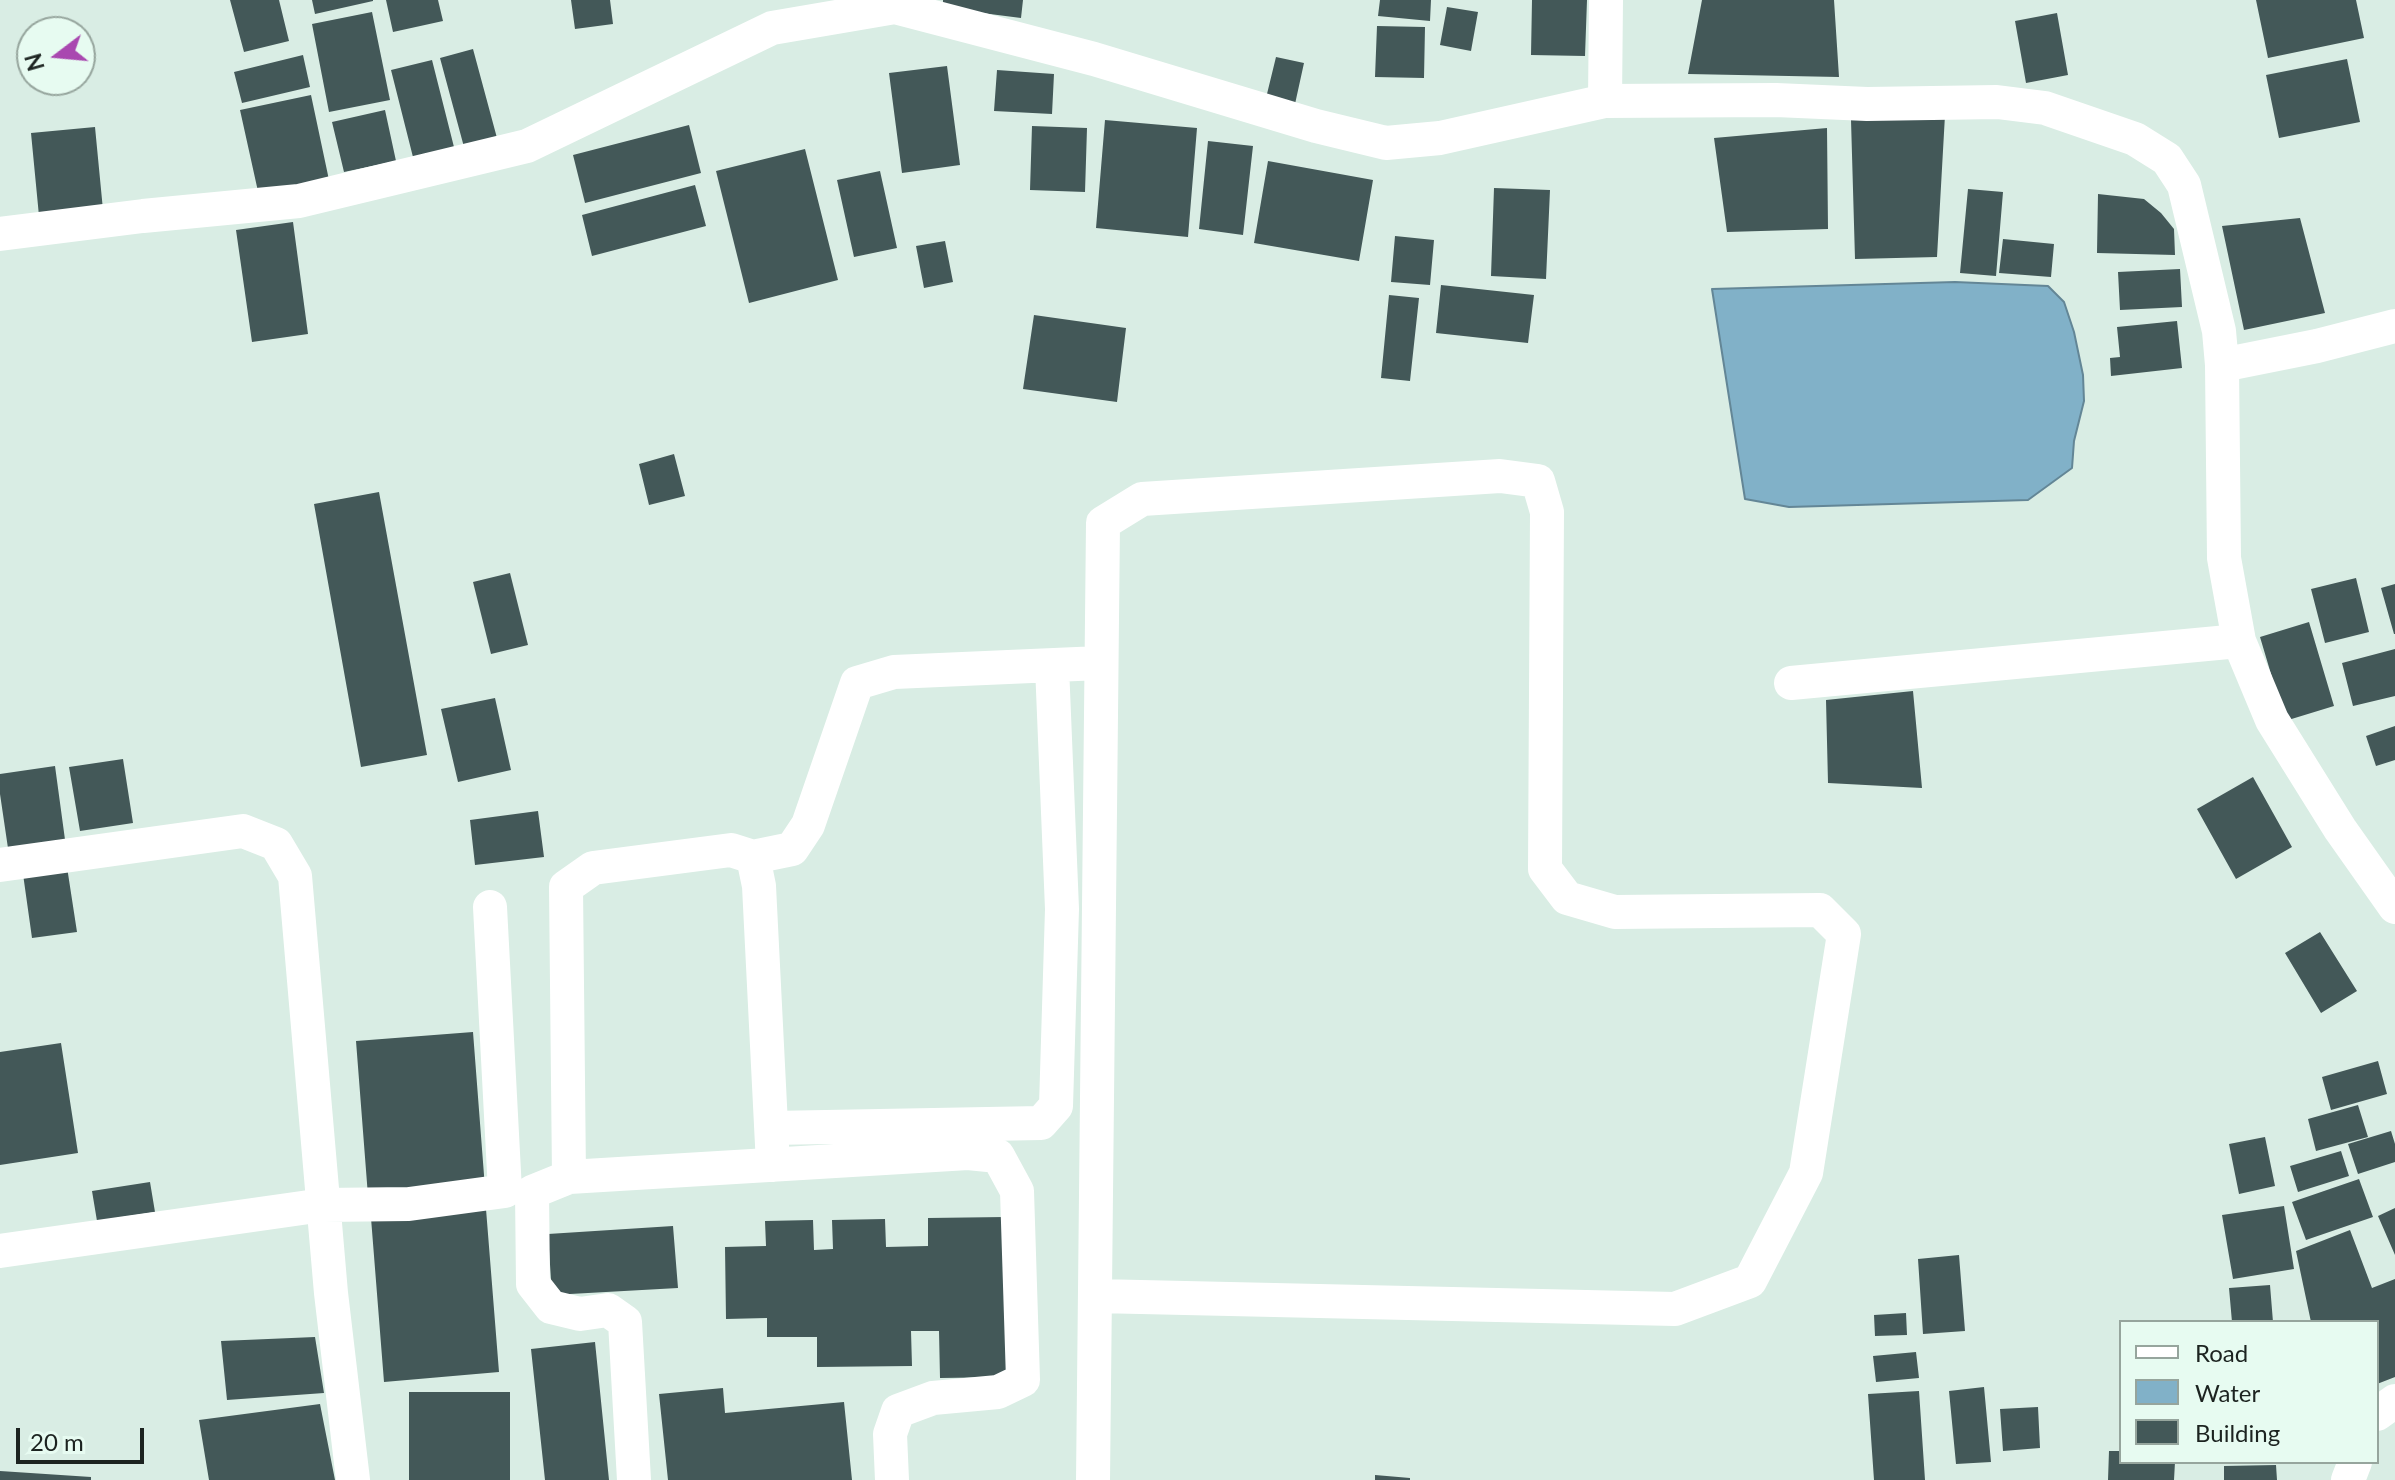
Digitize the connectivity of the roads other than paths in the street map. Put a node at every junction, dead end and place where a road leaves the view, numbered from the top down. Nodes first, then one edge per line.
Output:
1 (1606, 0) edge
2 (894, 4) edge
3 (1605, 101) junction
4 (0, 234) edge
5 (2395, 326) edge
6 (2222, 365) junction
7 (2239, 641) junction
8 (1100, 663) junction
9 (1052, 666) junction
10 (1791, 683) dead end
11 (753, 857) junction
12 (0, 865) edge
13 (490, 907) dead end
14 (2395, 907) edge
15 (772, 1128) junction
16 (773, 1165) junction
17 (569, 1177) junction
18 (323, 1205) junction
19 (0, 1251) edge
20 (1096, 1296) junction
21 (353, 1480) edge
22 (634, 1480) edge
23 (892, 1480) edge
24 (1093, 1480) edge

1 - 3 street
2 - 3 street
2 - 4 street
3 - 6 street
5 - 6 street
6 - 7 street
7 - 10 street
7 - 14 street
8 - 9 street
8 - 20 street
8 - 20 street
9 - 11 street
9 - 15 street
11 - 15 street
11 - 17 street
12 - 18 street
13 - 18 street
15 - 16 street
16 - 17 street
16 - 23 street
17 - 22 street
18 - 19 street
18 - 21 street
20 - 24 street

